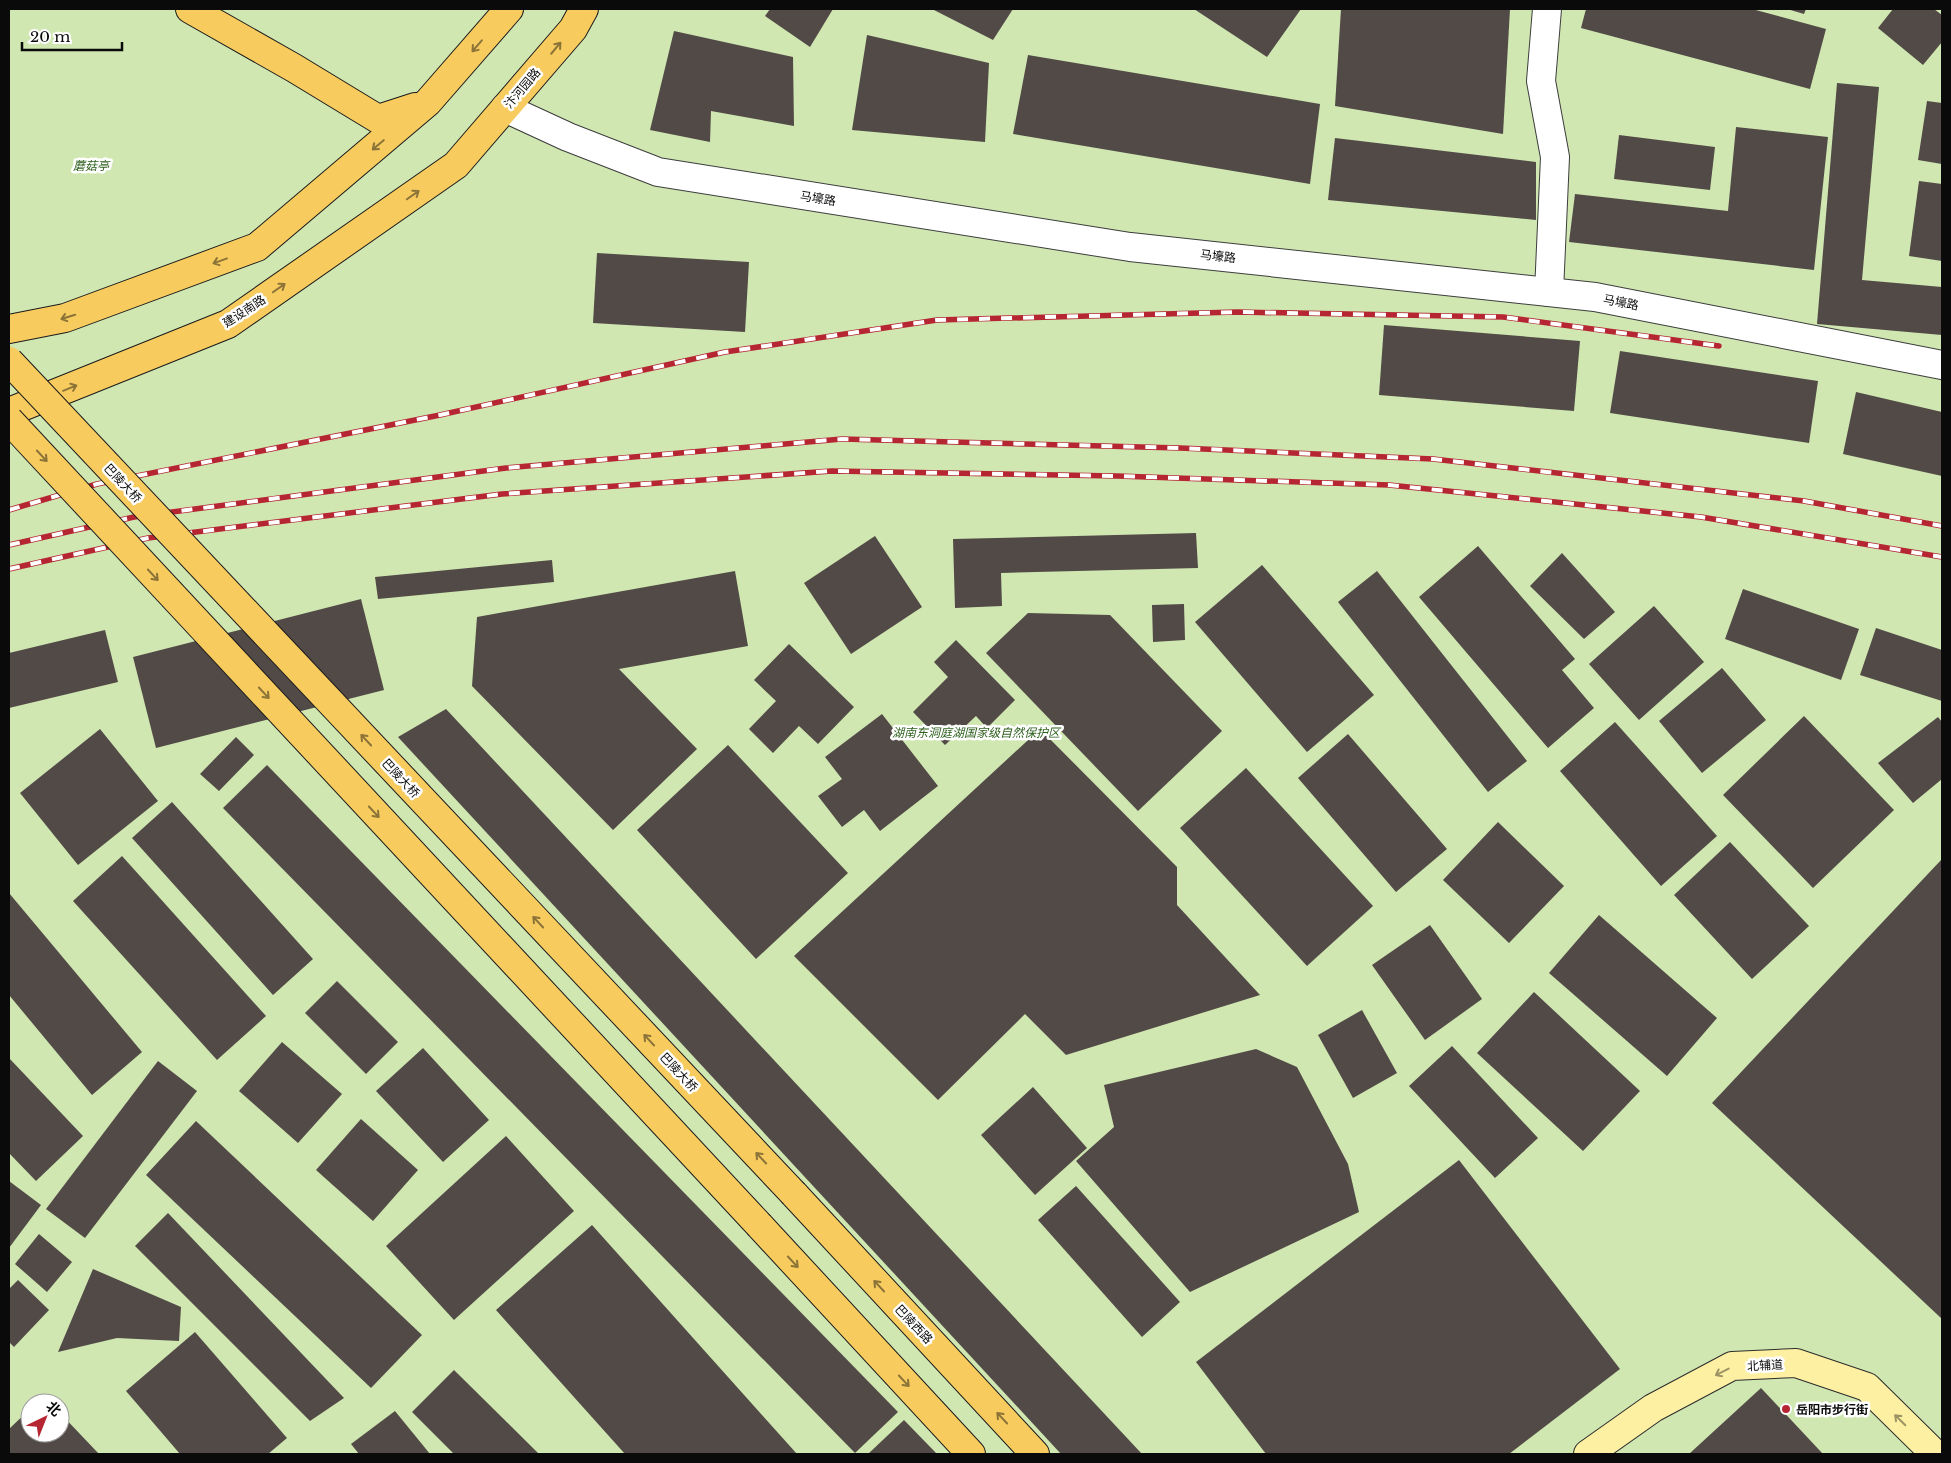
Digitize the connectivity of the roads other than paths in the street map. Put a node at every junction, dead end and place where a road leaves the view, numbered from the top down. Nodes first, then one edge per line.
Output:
1 (190, 9) edge
2 (509, 9) edge
3 (584, 9) edge
4 (1547, 9) edge
5 (428, 102) junction
6 (505, 108) junction
7 (456, 165) joint
8 (1549, 292) junction
9 (9, 329) edge
10 (9, 361) edge
11 (1942, 365) edge
12 (9, 412) edge
13 (9, 420) edge
14 (794, 1194) joint
15 (972, 1454) edge
16 (1035, 1454) edge
17 (1588, 1454) edge
18 (1935, 1454) edge

1 - 5 main road
2 -> 5 main road
6 -> 3 main road, 汴河园路
4 - 8 street
5 -> 9 main road
6 - 7 main road, 汴河园路
6 - 8 street, 马壕路
12 -> 7 main road, 建设南路
8 - 11 street, 马壕路
14 -> 10 main road, 巴陵大桥, bridge
13 -> 15 main road, bridge
16 -> 14 main road, 巴陵西路
18 -> 17 main road, 北辅道

